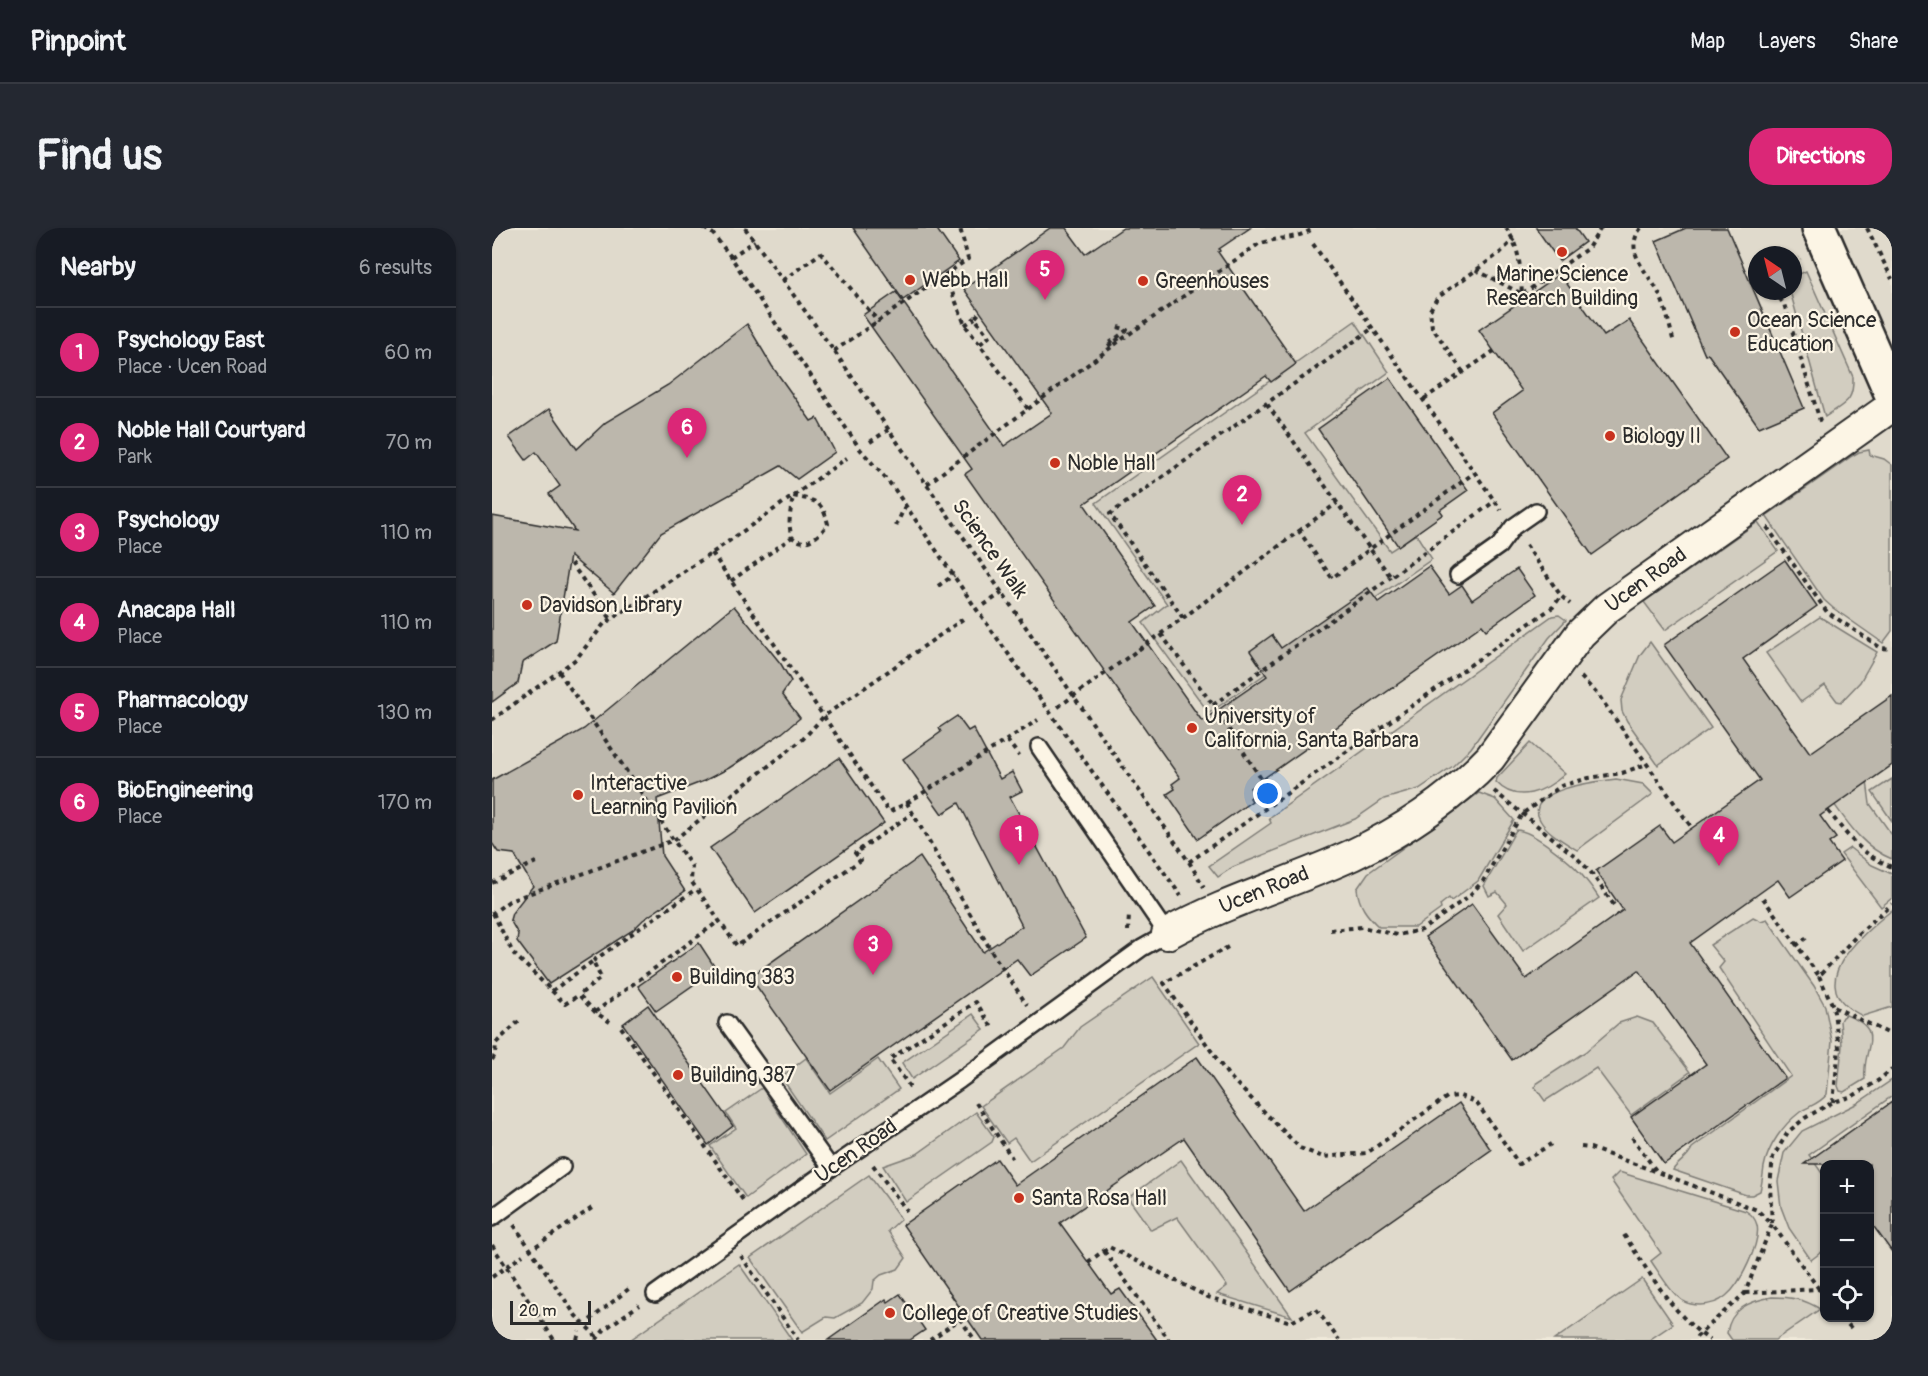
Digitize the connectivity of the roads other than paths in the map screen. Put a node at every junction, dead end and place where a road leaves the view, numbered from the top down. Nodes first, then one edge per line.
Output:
1 (1819, 228) edge
2 (1892, 395) edge
3 (1892, 406) edge
4 (1536, 511) dead end
5 (1458, 575) dead end
6 (1039, 747) dead end
7 (1167, 934) junction
8 (727, 1023) dead end
9 (562, 1167) dead end
10 (831, 1168) junction
11 (497, 1214) edge
12 (655, 1294) road end

1 - 2 street
3 - 7 street, Ucen Road
4 - 5 lane
6 - 7 lane
7 - 10 lane, Ucen Road
8 - 10 lane
9 - 11 lane
10 - 12 lane, Ucen Road

